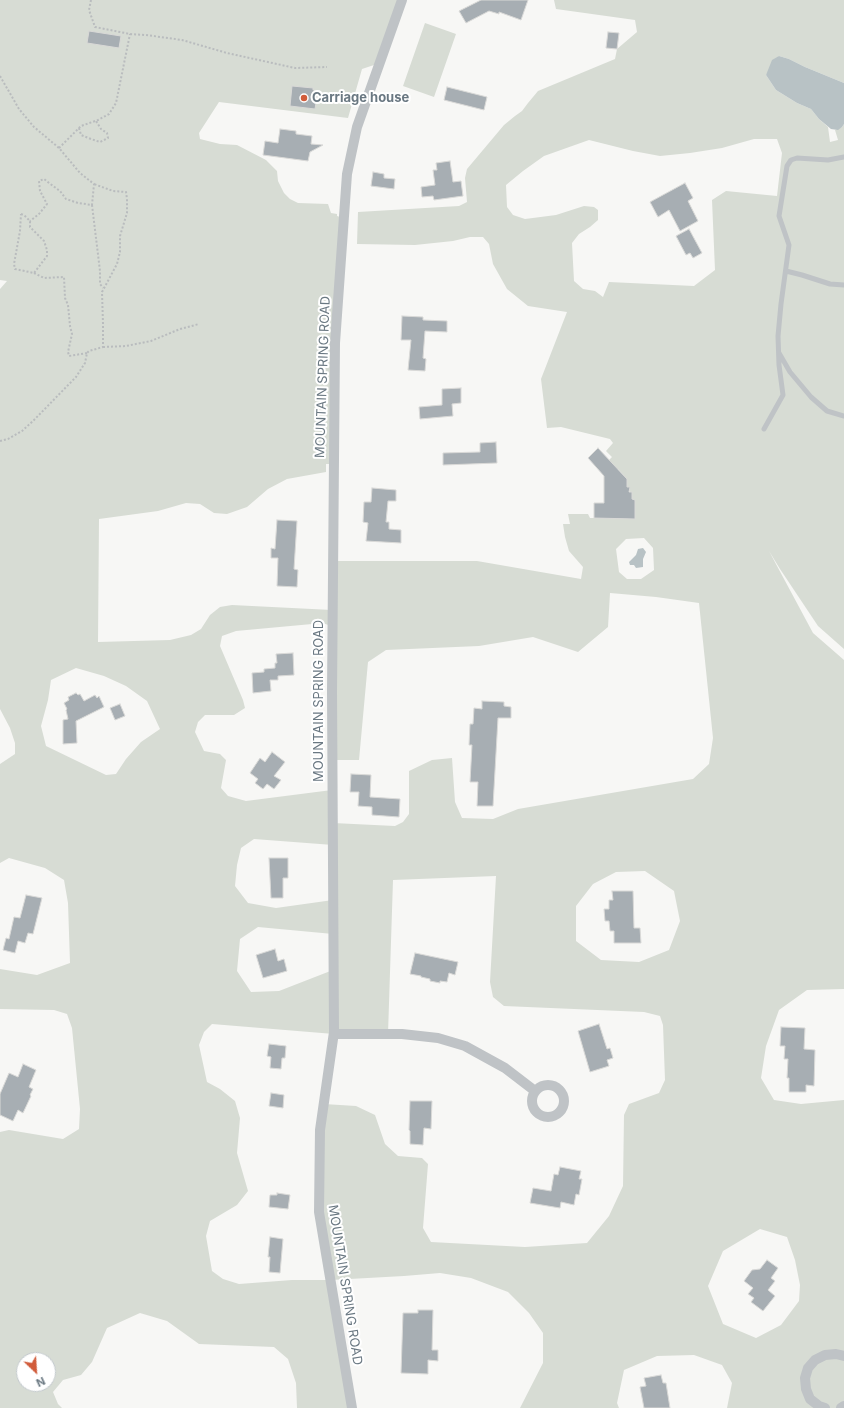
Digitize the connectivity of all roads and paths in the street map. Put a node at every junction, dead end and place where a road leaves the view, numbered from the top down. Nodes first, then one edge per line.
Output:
1 (91, 0) edge
2 (402, 0) edge
3 (130, 34) junction
4 (327, 67) dead end
5 (0, 76) edge
6 (96, 120) junction
7 (79, 128) junction
8 (59, 148) junction
9 (844, 157) edge
10 (94, 184) junction
11 (92, 205) junction
12 (30, 221) junction
13 (786, 271) junction
14 (34, 274) junction
15 (844, 285) edge
16 (104, 289) junction
17 (199, 324) dead end
18 (103, 347) junction
19 (779, 352) junction
20 (87, 353) junction
21 (844, 416) edge
22 (764, 429) dead end
23 (0, 441) edge
24 (334, 1034) junction
25 (535, 1091) dead end
26 (844, 1356) edge
27 (844, 1406) edge
28 (352, 1408) edge
29 (825, 1408) edge
30 (841, 1408) edge

1 - 3 path
2 - 24 street, MOUNTAIN SPRING ROAD
3 - 4 path
3 - 6 path
5 - 8 path
6 - 7 path
6 - 7 path
7 - 8 path
8 - 10 path
9 - 13 lane
10 - 11 path
10 - 16 path
11 - 12 path
11 - 16 path
12 - 14 path
12 - 14 path
13 - 15 lane
13 - 19 lane
14 - 20 path
16 - 18 path
17 - 18 path
18 - 20 path
19 - 21 lane
19 - 22 lane
20 - 23 path
24 - 25 street
24 - 28 street, MOUNTAIN SPRING ROAD
26 - 29 street
27 - 30 street

